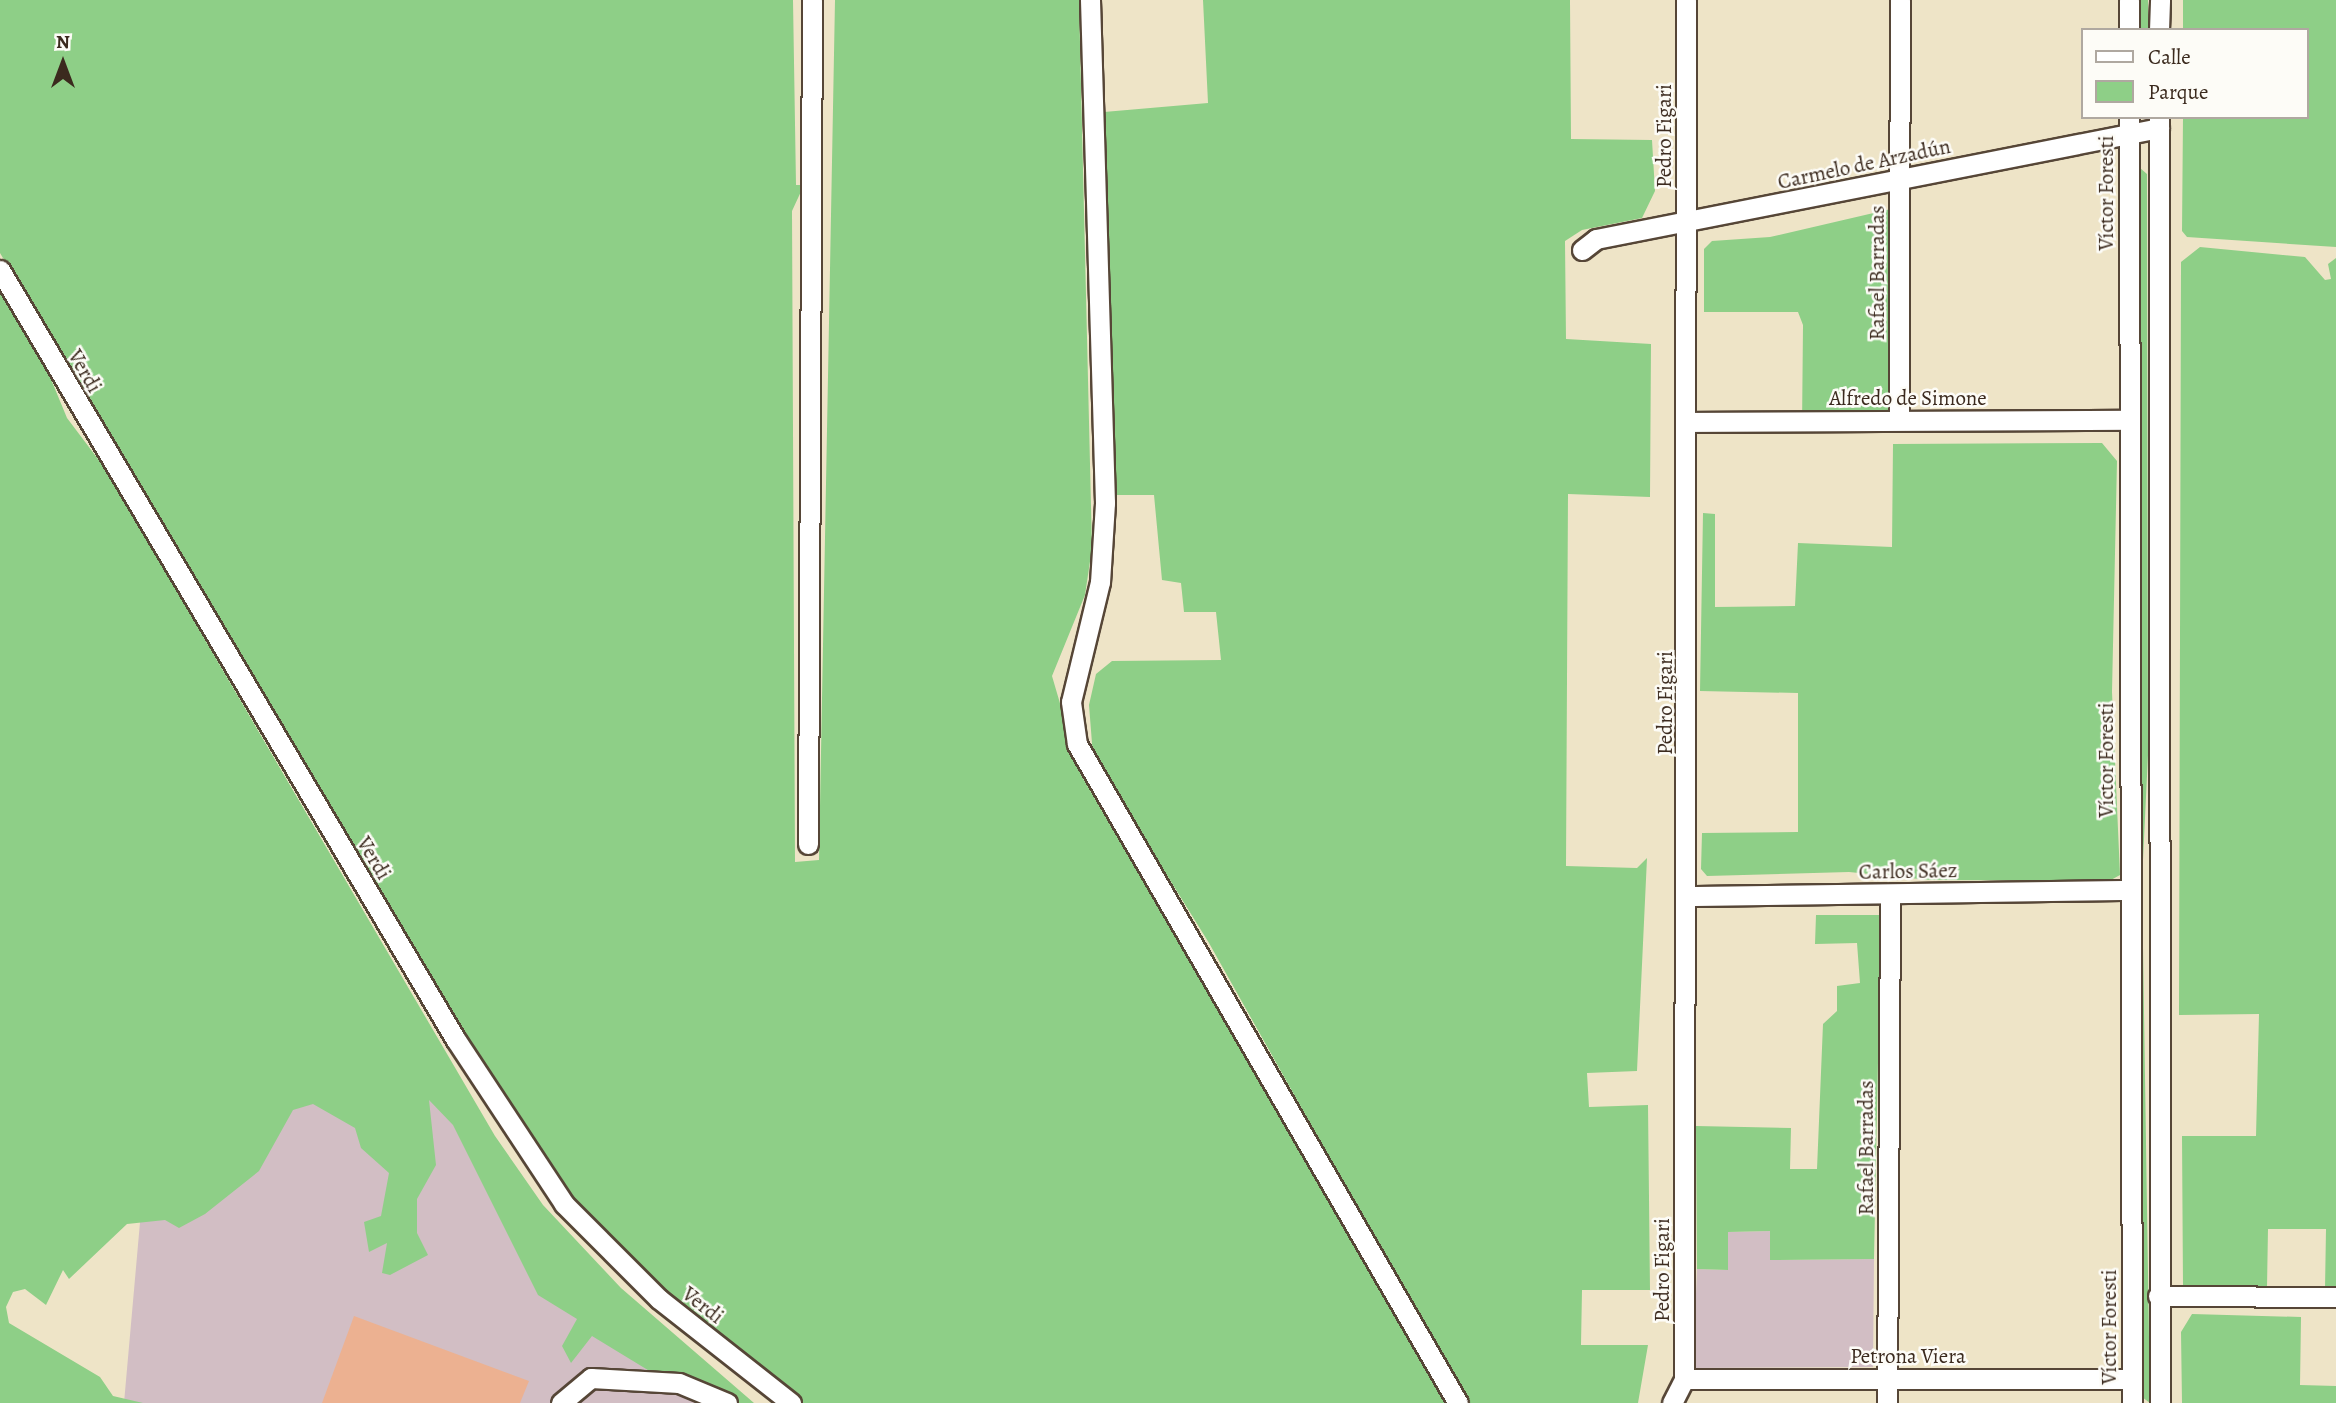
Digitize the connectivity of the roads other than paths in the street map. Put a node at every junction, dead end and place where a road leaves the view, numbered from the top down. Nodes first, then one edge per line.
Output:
1 (812, 0) edge
2 (1090, 0) edge
3 (1686, 0) edge
4 (1900, 0) edge
5 (2129, 0) edge
6 (2160, 0) edge
7 (2129, 28) edge
8 (2160, 28) edge
9 (2159, 123) edge
10 (2129, 125) edge
11 (1900, 180) junction
12 (1688, 224) junction
13 (1582, 250) dead end
14 (0, 270) edge
15 (1899, 420) junction
16 (2127, 420) junction
17 (1689, 422) junction
18 (808, 844) dead end
19 (2130, 890) junction
20 (1889, 894) junction
21 (1687, 896) junction
22 (2158, 1296) junction
23 (2336, 1297) edge
24 (1684, 1379) junction
25 (1887, 1379) junction
26 (2132, 1379) junction
27 (561, 1403) edge
28 (727, 1403) edge
29 (791, 1403) edge
30 (1458, 1403) edge
31 (1672, 1403) edge
32 (1887, 1403) edge
33 (2132, 1403) edge
34 (2160, 1403) edge

1 - 18 street
2 - 30 street
3 - 12 street, Pedro Figari
4 - 11 street, Rafael Barradas
5 - 7 street
6 - 8 street
9 - 10 street, Carmelo de Arzadún
9 - 22 street
10 - 11 street, Carmelo de Arzadún
10 - 16 street, Víctor Foresti
11 - 12 street, Carmelo de Arzadún
11 - 15 street, Rafael Barradas
12 - 13 street, Carmelo de Arzadún
12 - 17 street, Pedro Figari
14 - 29 street, Verdi
15 - 16 street, Alfredo de Simone
15 - 17 street, Alfredo de Simone
16 - 19 street, Víctor Foresti
17 - 21 street, Pedro Figari
19 - 20 street, Carlos Sáez
19 - 26 street, Víctor Foresti
20 - 21 street, Carlos Sáez
20 - 25 street, Rafael Barradas
21 - 24 street, Pedro Figari
22 - 23 street
22 - 34 street
24 - 25 street, Petrona Viera
24 - 31 street, Pedro Figari
25 - 26 street, Petrona Viera
25 - 32 street, Rafael Barradas
26 - 33 street, Víctor Foresti
27 - 28 street

